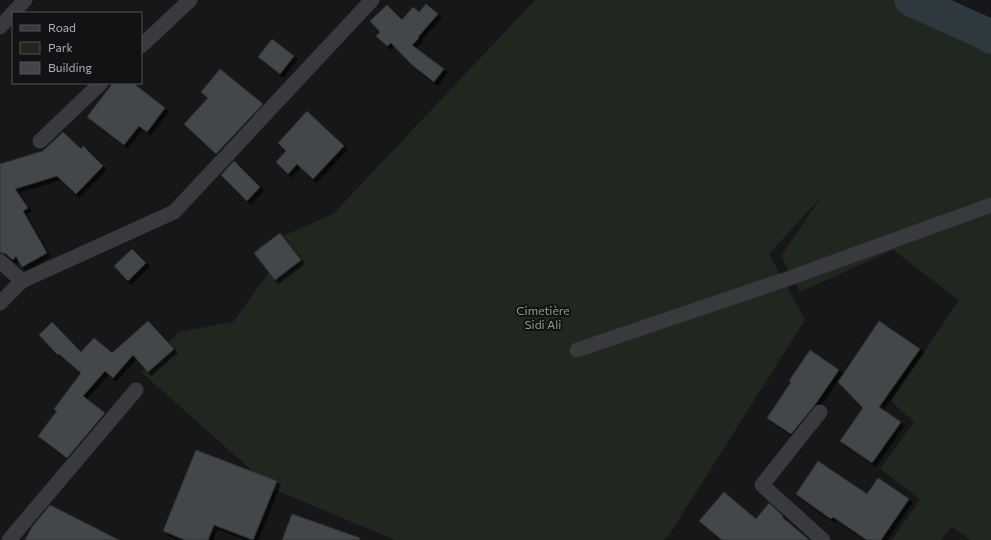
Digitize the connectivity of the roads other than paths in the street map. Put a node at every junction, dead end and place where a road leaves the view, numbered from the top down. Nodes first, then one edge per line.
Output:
1 (24, 0) edge
2 (190, 0) edge
3 (372, 0) edge
4 (13, 12) edge
5 (12, 14) edge
6 (0, 27) edge
7 (142, 45) edge
8 (100, 84) edge
9 (40, 140) dead end
10 (991, 205) edge
11 (0, 261) edge
12 (22, 281) junction
13 (0, 303) edge
14 (577, 350) dead end
15 (136, 390) dead end
16 (820, 412) dead end
17 (9, 540) edge
18 (823, 540) edge

1 - 4 street
2 - 7 street
3 - 12 street
5 - 6 street
8 - 9 street
10 - 14 street
11 - 12 street
12 - 13 street
15 - 17 street
16 - 18 street

